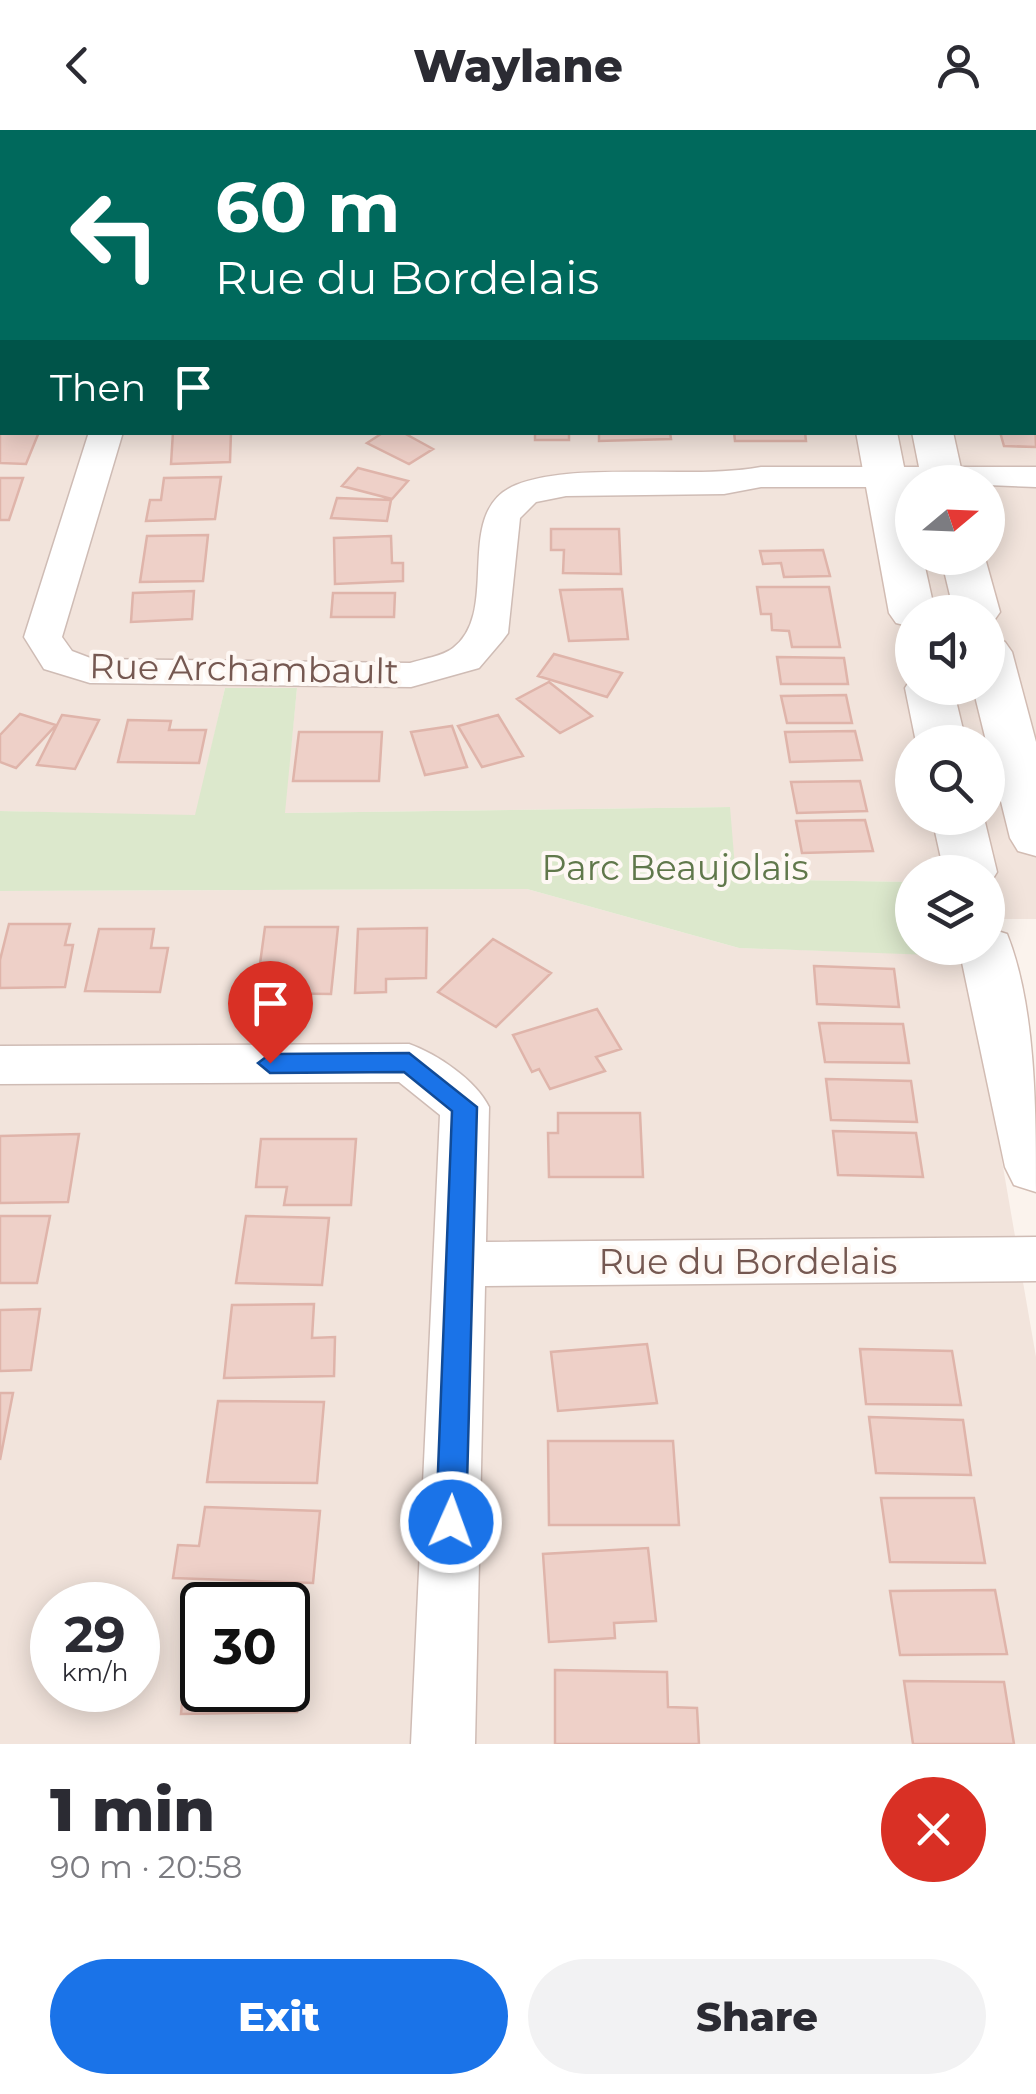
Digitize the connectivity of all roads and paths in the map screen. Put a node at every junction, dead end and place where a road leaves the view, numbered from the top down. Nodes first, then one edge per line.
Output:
1 (105, 435) edge
2 (878, 435) edge
3 (931, 435) edge
4 (898, 465) edge
5 (922, 465) edge
6 (1036, 477) edge
7 (1005, 480) edge
8 (895, 490) edge
9 (1036, 504) edge
10 (1005, 505) edge
11 (1002, 705) edge
12 (1036, 838) edge
13 (990, 965) edge
14 (0, 1065) edge
15 (1036, 1167) edge
16 (1036, 1259) edge
17 (460, 1264) junction
18 (444, 1744) edge

1 - 8 street, Rue Archambault
2 - 4 street
3 - 5 street
6 - 7 street, Rue Archambault
9 - 10 street
11 - 12 street
13 - 15 street
14 - 17 street
16 - 17 street, Rue du Bordelais
17 - 18 street

